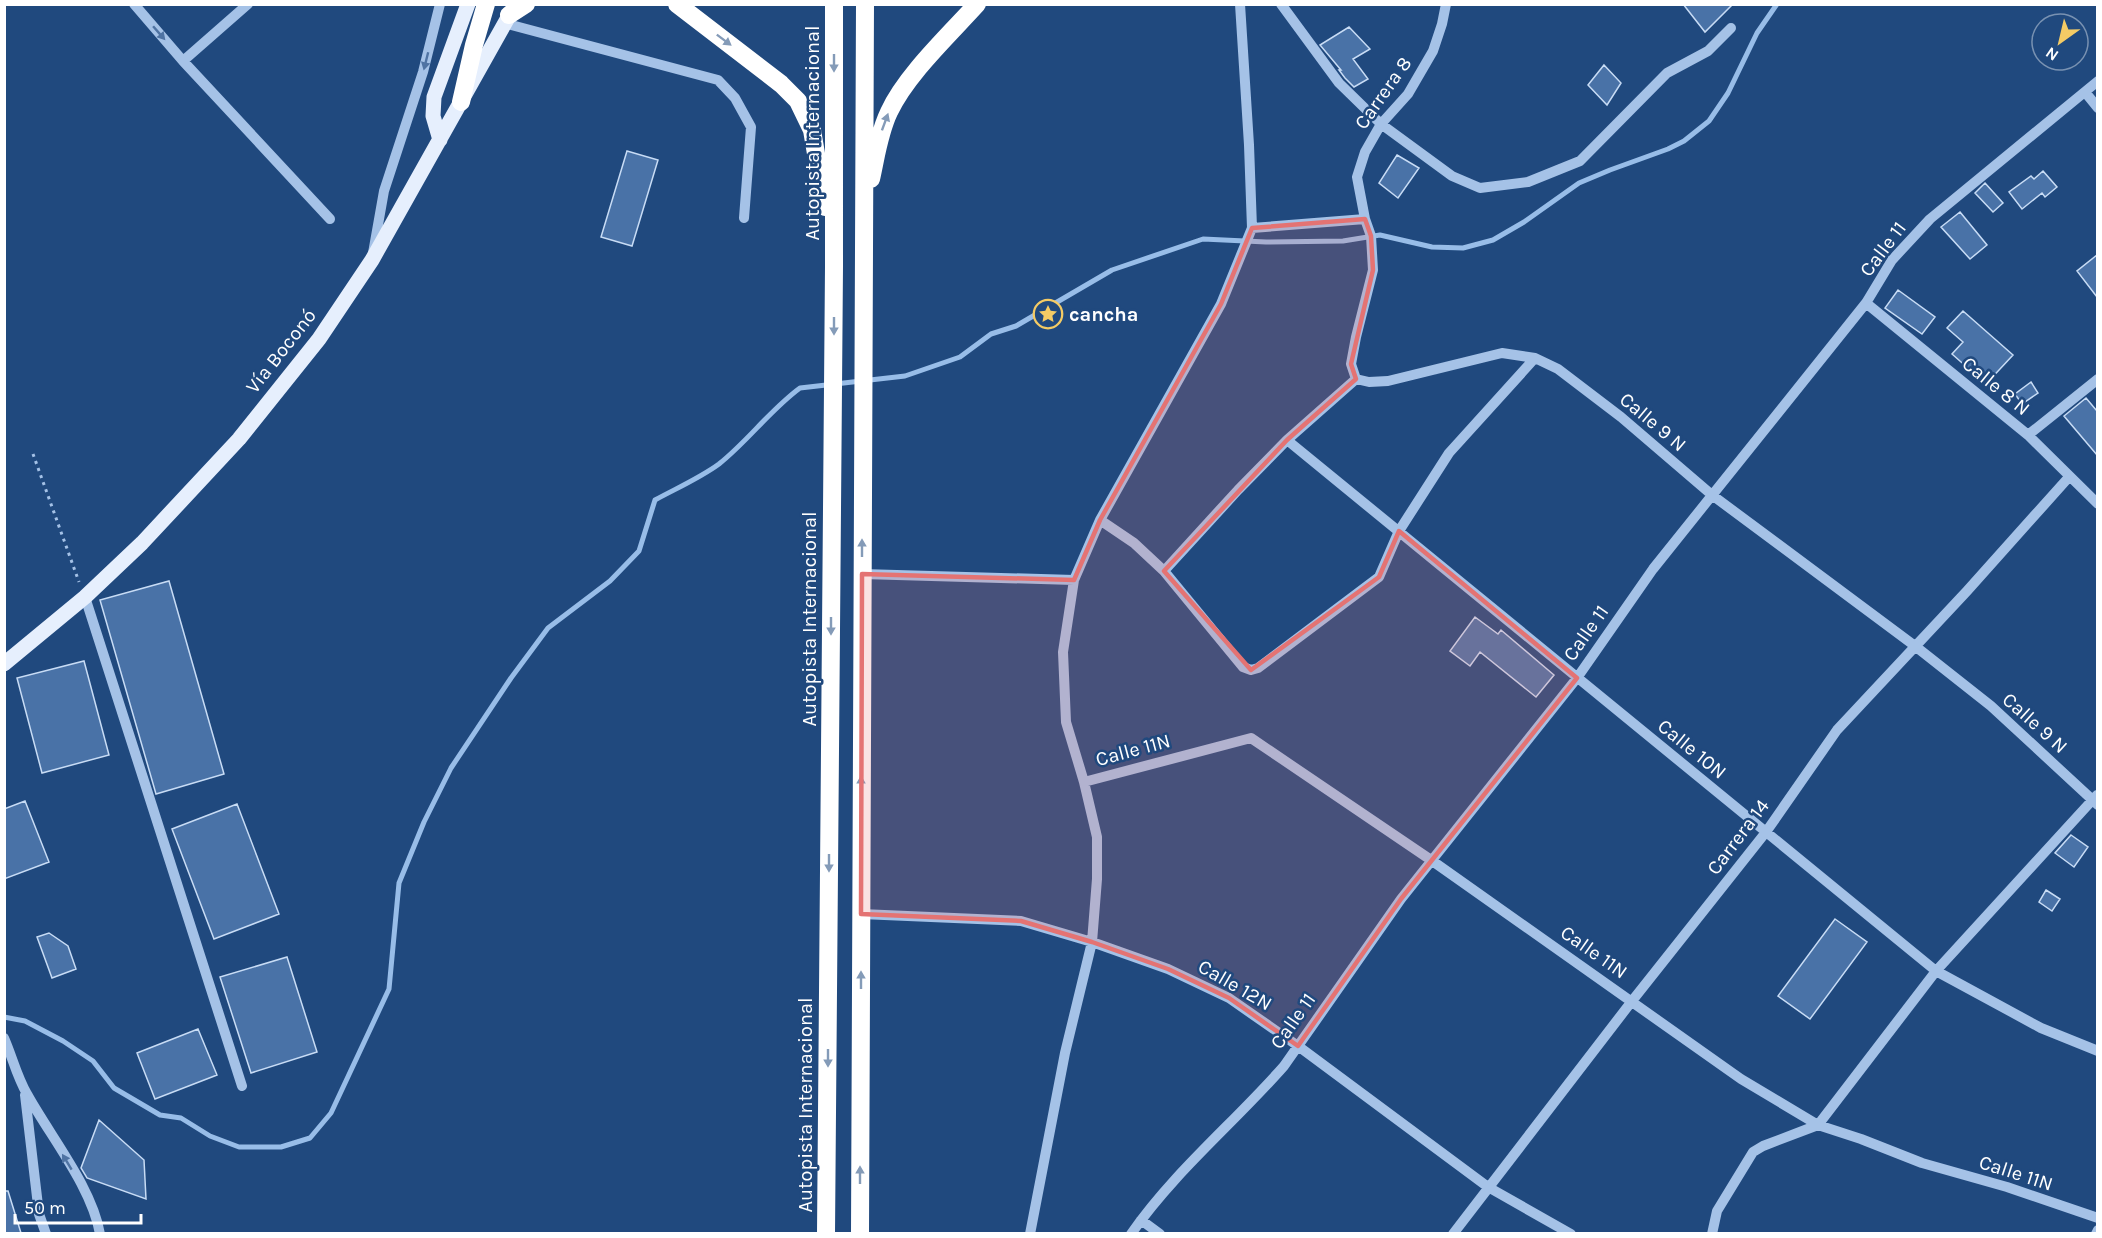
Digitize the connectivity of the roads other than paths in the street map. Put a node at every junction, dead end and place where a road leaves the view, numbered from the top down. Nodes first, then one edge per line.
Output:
1 (134, 4) edge
2 (248, 4) edge
3 (440, 4) edge
4 (468, 4) edge
5 (486, 4) edge
6 (526, 4) edge
7 (677, 4) edge
8 (834, 4) edge
9 (865, 4) edge
10 (977, 4) edge
11 (1240, 4) edge
12 (1281, 4) edge
13 (1446, 4) edge
14 (510, 14) edge
15 (1731, 28) dead end
16 (183, 62) junction
17 (2097, 81) edge
18 (2085, 92) junction
19 (461, 102) junction
20 (2097, 108) edge
21 (1381, 124) junction
22 (440, 140) junction
23 (744, 218) dead end
24 (330, 219) dead end
25 (863, 219) junction
26 (1365, 219) junction
27 (1252, 228) junction
28 (372, 260) junction
29 (834, 267) junction
30 (1866, 303) junction
31 (1535, 358) junction
32 (1356, 379) junction
33 (2097, 379) edge
34 (2028, 435) junction
35 (1287, 440) junction
36 (2068, 477) junction
37 (1712, 495) junction
38 (2097, 504) edge
39 (1100, 520) junction
40 (1399, 531) junction
41 (1164, 571) junction
42 (862, 574) junction
43 (1074, 580) junction
44 (85, 597) junction
45 (1915, 646) junction
46 (4, 664) edge
47 (1576, 678) junction
48 (1084, 782) junction
49 (2096, 800) edge
50 (1766, 832) junction
51 (1431, 860) junction
52 (861, 914) junction
53 (1092, 942) junction
54 (1936, 971) junction
55 (1632, 1001) junction
56 (4, 1038) edge
57 (1298, 1046) junction
58 (2097, 1051) edge
59 (242, 1086) dead end
60 (25, 1091) junction
61 (1818, 1125) junction
62 (1488, 1187) junction
63 (2097, 1218) edge
64 (1141, 1220) junction
65 (46, 1233) edge
66 (100, 1233) edge
67 (826, 1233) edge
68 (860, 1233) edge
69 (1030, 1233) edge
70 (1131, 1233) edge
71 (1160, 1233) edge
72 (1453, 1233) edge
73 (1571, 1233) edge
74 (1712, 1233) edge

1 -> 16 street
2 - 16 street
3 -> 28 street
4 - 22 main road
5 - 19 highway
6 - 14 highway
7 -> 29 highway
8 -> 29 highway, Autopista Internacional
9 - 25 highway
25 -> 10 highway
11 - 27 street
12 - 21 street
13 - 21 street, Carrera 8
14 - 19 main road, Vía Boconó
14 - 23 street
15 - 21 street
16 - 24 street
17 - 18 street, Calle 11
18 - 20 street
18 - 30 street, Calle 11
19 - 22 main road, Vía Boconó
21 - 26 street, Carrera 8
22 - 28 main road, Vía Boconó
42 -> 25 highway
26 - 27 street
26 - 32 street, Carrera 8
27 - 39 street
28 - 44 main road, Vía Boconó
29 -> 67 highway, Autopista Internacional
30 - 34 street, Calle 8 N
30 - 37 street, Calle 11
31 - 32 street, Calle 9 N
31 - 37 street, Calle 9 N
31 - 40 street
32 - 35 street
33 - 34 street
34 - 36 street, Calle 8 N
35 - 40 street, Calle 10N
35 - 41 street
36 - 38 street, Calle 8 N
36 - 45 street, Carrera 14
37 - 45 street, Calle 9 N
37 - 47 street, Calle 11
39 - 41 street
39 - 43 street
40 - 41 street
40 - 47 street, Calle 10N
42 - 43 street
52 -> 42 highway
43 - 48 street
44 - 46 main road, Vía Boconó
44 - 59 street
45 - 49 street, Calle 9 N
45 - 50 street, Carrera 14
47 - 50 street, Calle 10N
47 - 51 street, Calle 11
48 - 51 street, Calle 11N
48 - 53 street
49 - 54 street
50 - 54 street, Calle 10N
50 - 55 street, Carrera 14
51 - 55 street, Calle 11N
51 - 57 street, Calle 11
52 - 53 street, Calle 12N
68 -> 52 highway
53 - 57 street, Calle 12N
53 - 69 street
54 - 58 street, Calle 10N
54 - 61 street
55 - 61 street, Calle 11N
55 - 62 street, Carrera 14
56 - 60 street
57 - 62 street, Calle 12N
57 - 64 street, Calle 11
60 - 65 street
66 -> 60 street
61 - 63 street, Calle 11N
61 - 74 street
62 - 72 street, Carrera 14
62 - 73 street, Calle 12N
64 - 70 street, Calle 11
64 - 71 street

